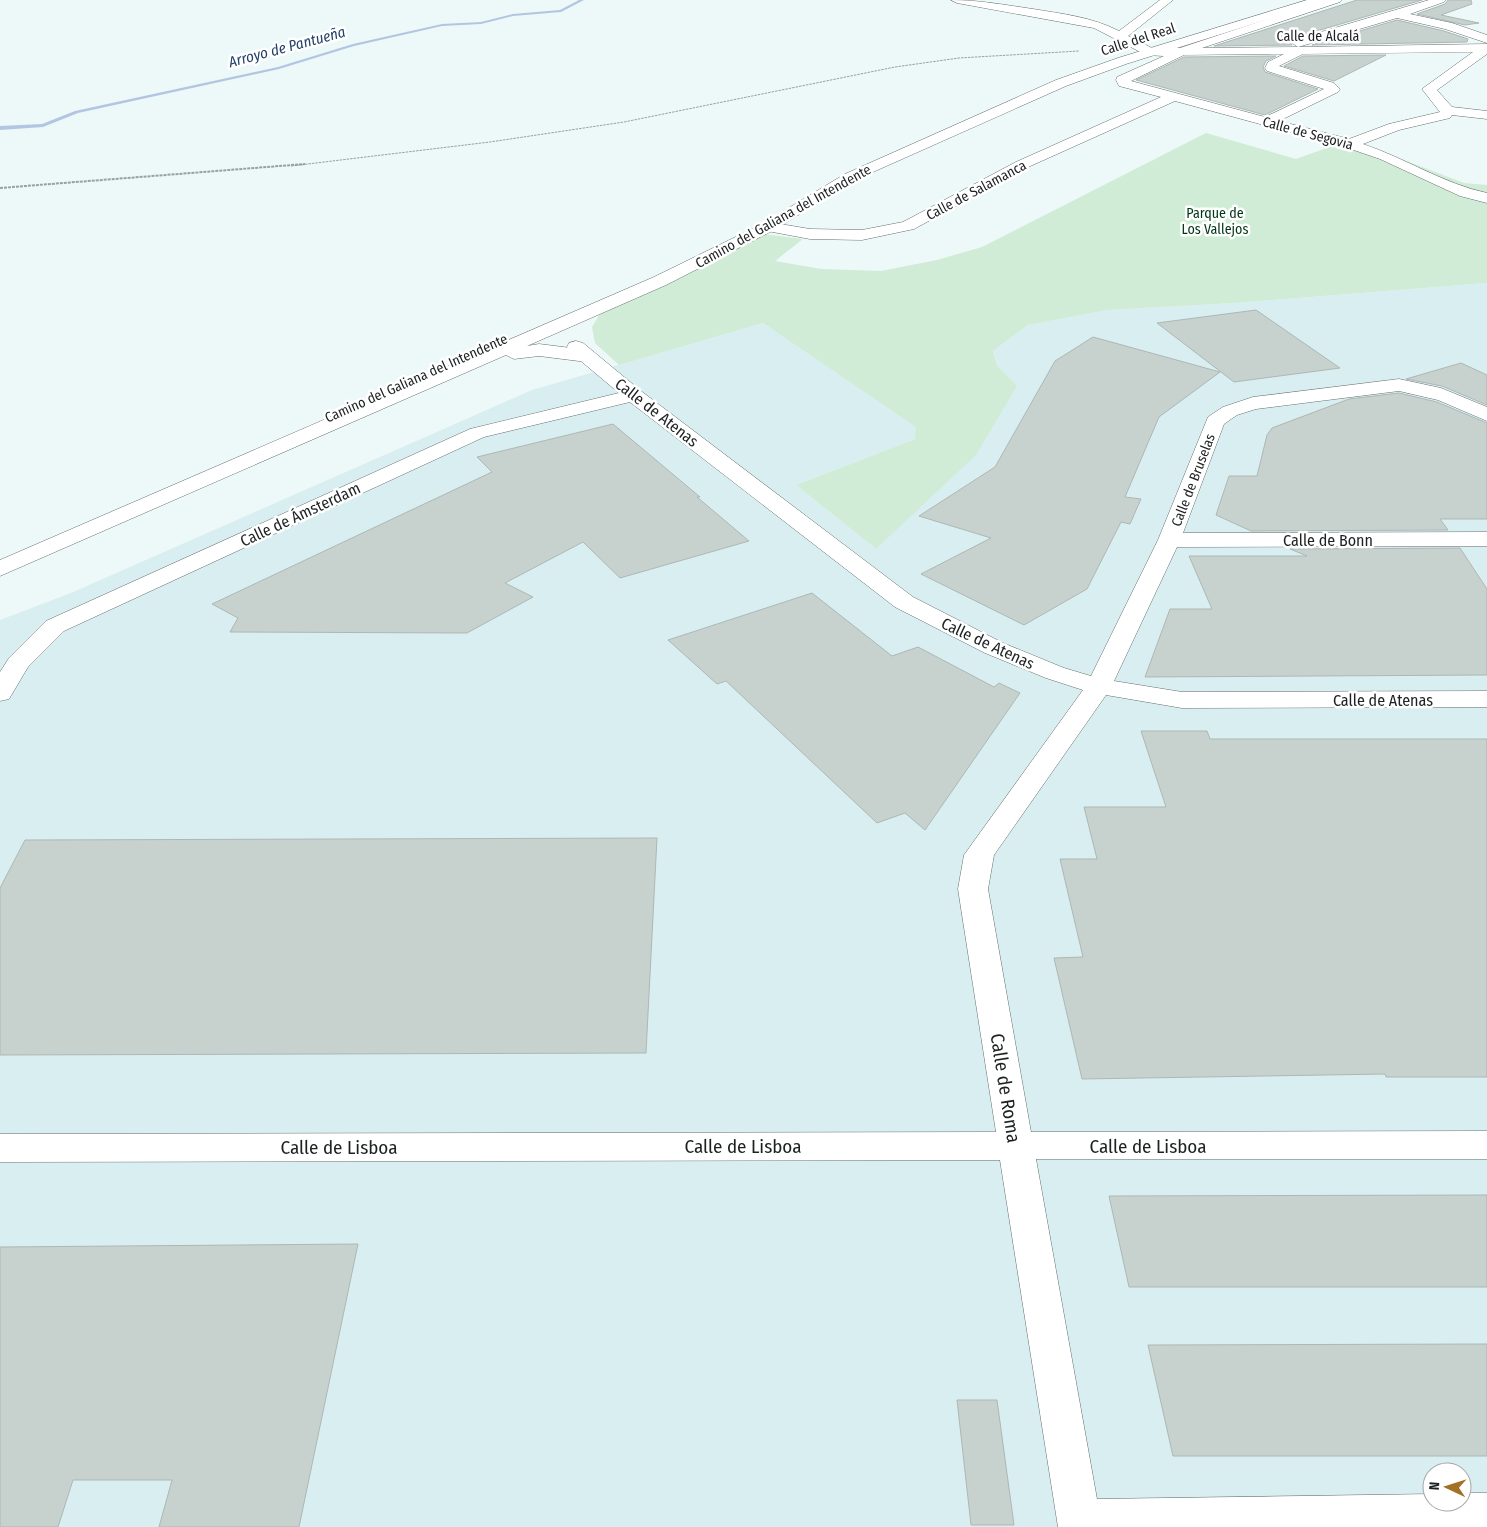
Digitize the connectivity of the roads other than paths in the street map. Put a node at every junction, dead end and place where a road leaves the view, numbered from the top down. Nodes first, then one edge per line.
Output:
1 (957, 0) edge
2 (1166, 0) edge
3 (1319, 0) edge
4 (1336, 0) edge
5 (1440, 0) edge
6 (1399, 15) junction
7 (1121, 36) junction
8 (1487, 40) edge
9 (1487, 48) edge
10 (1276, 51) junction
11 (1150, 52) junction
12 (1181, 52) junction
13 (1298, 52) junction
14 (1173, 97) junction
15 (1448, 111) junction
16 (1487, 115) edge
17 (1267, 121) junction
18 (972, 122) junction
19 (1350, 144) junction
20 (1487, 198) edge
21 (768, 227) junction
22 (708, 249) junction
23 (599, 308) junction
24 (546, 332) junction
25 (486, 352) junction
26 (582, 352) junction
27 (634, 395) junction
28 (1487, 415) edge
29 (1487, 539) edge
30 (1169, 540) junction
31 (0, 561) edge
32 (0, 569) edge
33 (1099, 686) junction
34 (0, 693) edge
35 (1487, 700) edge
36 (1487, 1145) edge
37 (1016, 1146) junction
38 (0, 1148) edge
39 (1487, 1513) edge
40 (1079, 1523) edge

1 - 7 street
2 - 7 street
3 - 11 street, Calle del Real
4 - 12 street
5 - 6 street
6 - 8 street
6 - 10 street
7 - 11 street
9 - 13 street, Calle de Alcalá
9 - 15 street
10 - 12 street, Calle de Alcalá
10 - 13 street, Calle de Alcalá
11 - 12 street, Calle de Alcalá
11 - 18 street, Calle del Real
12 - 14 street, Calle de Segovia
13 - 17 street
14 - 17 street, Calle de Segovia
14 - 21 street, Calle de Salamanca
15 - 16 street
15 - 19 street
17 - 19 street, Calle de Segovia
18 - 21 street, Camino del Galiana del Intendente
18 - 22 street, Camino del Galiana del Intendente
19 - 20 street, Calle de Segovia
21 - 23 street, Camino del Galiana del Intendente
22 - 24 street
22 - 25 street, Camino del Galiana del Intendente
23 - 24 street, Camino del Galiana del Intendente
23 - 26 street
24 - 25 street, Camino del Galiana del Intendente
24 - 26 street
25 - 26 street
25 - 31 street, Camino del Galiana del Intendente
25 - 32 street, Camino del Galiana del Intendente
26 - 27 street, Calle de Atenas
27 - 33 street, Calle de Atenas
27 - 34 street, Calle de Ámsterdam
28 - 30 street, Calle de Bruselas
29 - 30 street, Calle de Bonn
30 - 33 street, Calle de Bruselas
33 - 35 street, Calle de Atenas
33 - 37 street, Calle de Roma
36 - 37 street, Calle de Lisboa
37 - 38 street, Calle de Lisboa
37 - 40 street, Calle de Roma
39 - 40 street

